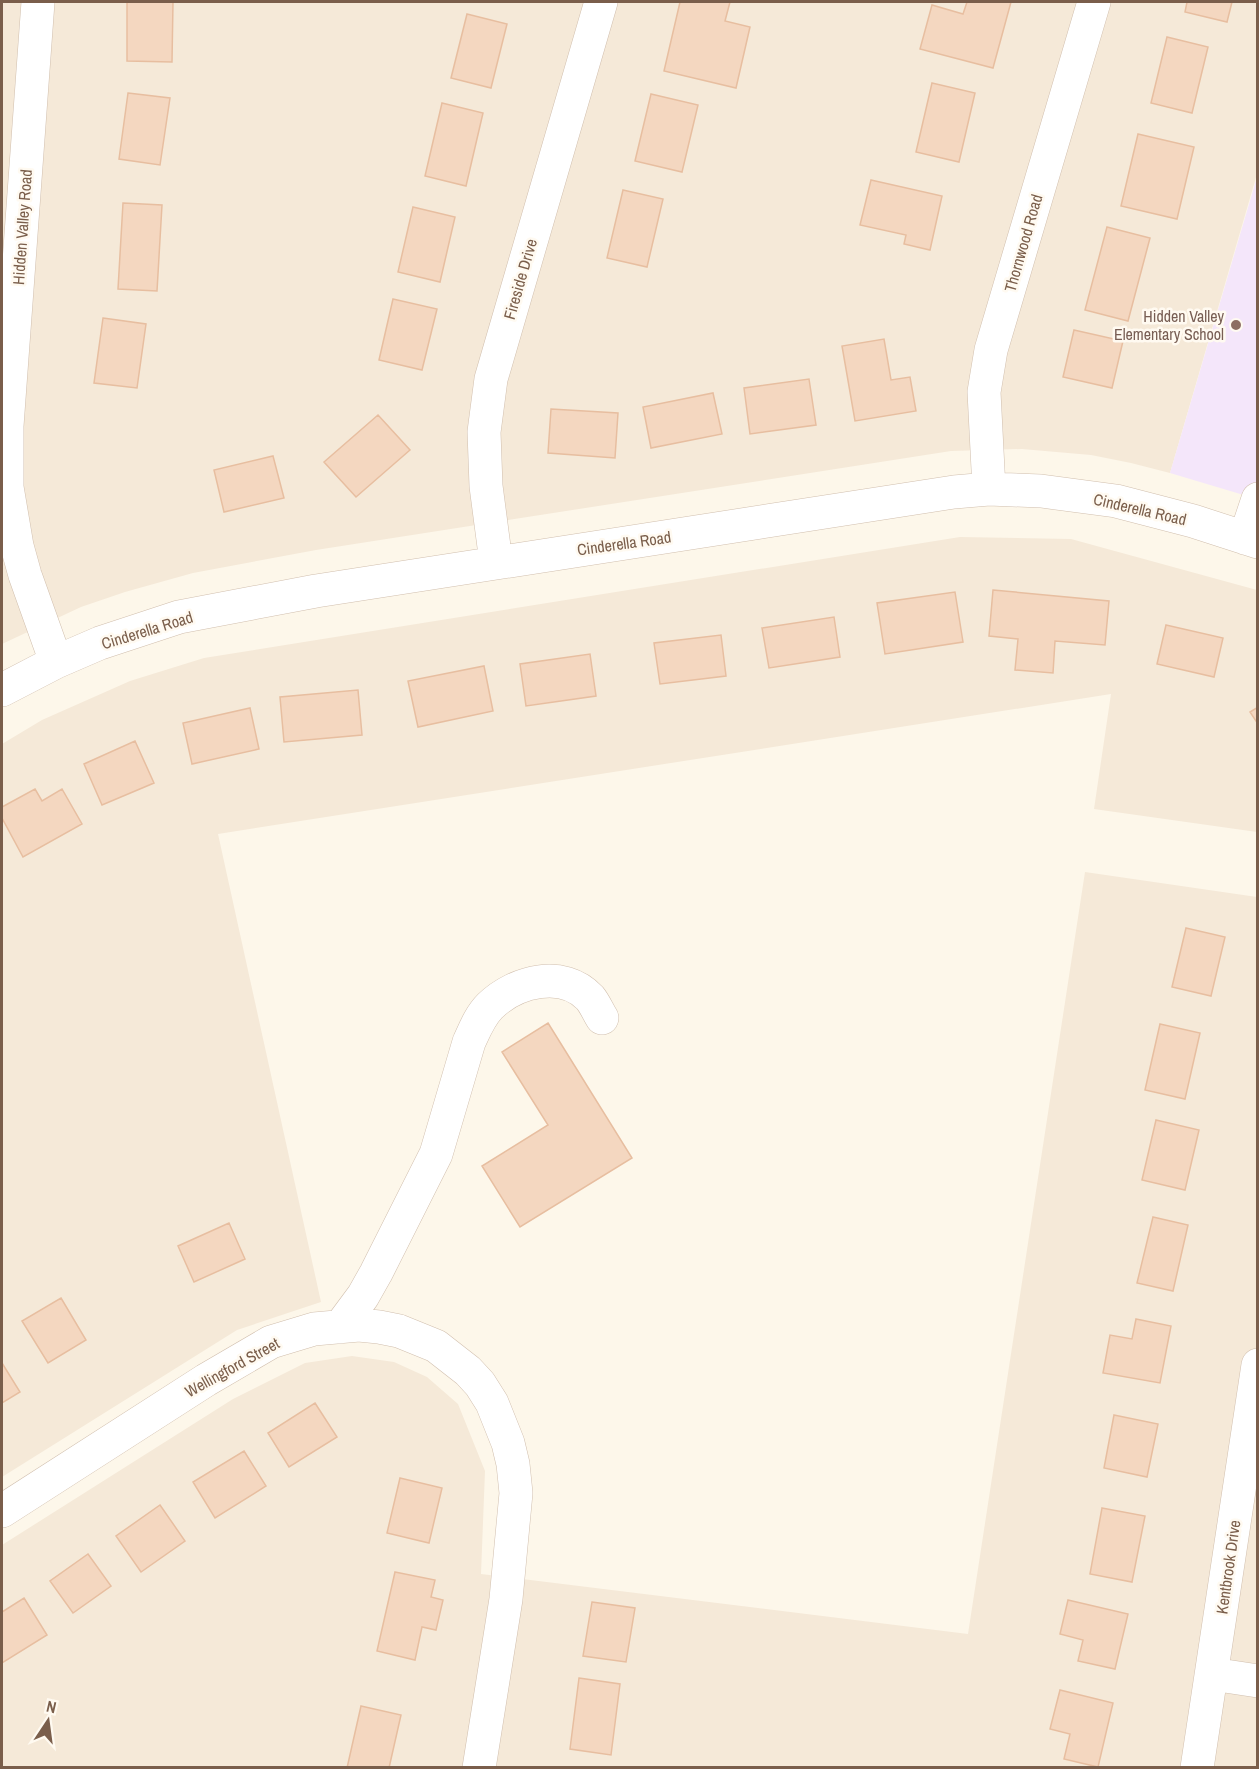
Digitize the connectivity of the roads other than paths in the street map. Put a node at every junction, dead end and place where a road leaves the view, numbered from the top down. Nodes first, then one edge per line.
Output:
1 (38, 2) edge
2 (601, 2) edge
3 (1094, 2) edge
4 (989, 489) junction
5 (1257, 499) edge
6 (1251, 540) edge
7 (496, 562) junction
8 (56, 662) junction
9 (2, 690) edge
10 (602, 1018) dead end
11 (340, 1327) junction
12 (1257, 1365) edge
13 (2, 1511) edge
14 (1212, 1674) junction
15 (1257, 1681) edge
16 (479, 1767) edge
17 (1197, 1767) edge

1 - 8 street, Hidden Valley Road
2 - 7 street, Fireside Drive
3 - 4 street, Thornwood Road
4 - 6 street, Cinderella Road
4 - 7 street, Cinderella Road
5 - 6 street
7 - 8 street, Cinderella Road
8 - 9 street, Cinderella Road
10 - 11 street
11 - 13 street, Wellingford Street
11 - 16 street, Wellingford Street
12 - 14 street, Kentbrook Drive
14 - 15 street
14 - 17 street, Kentbrook Drive

